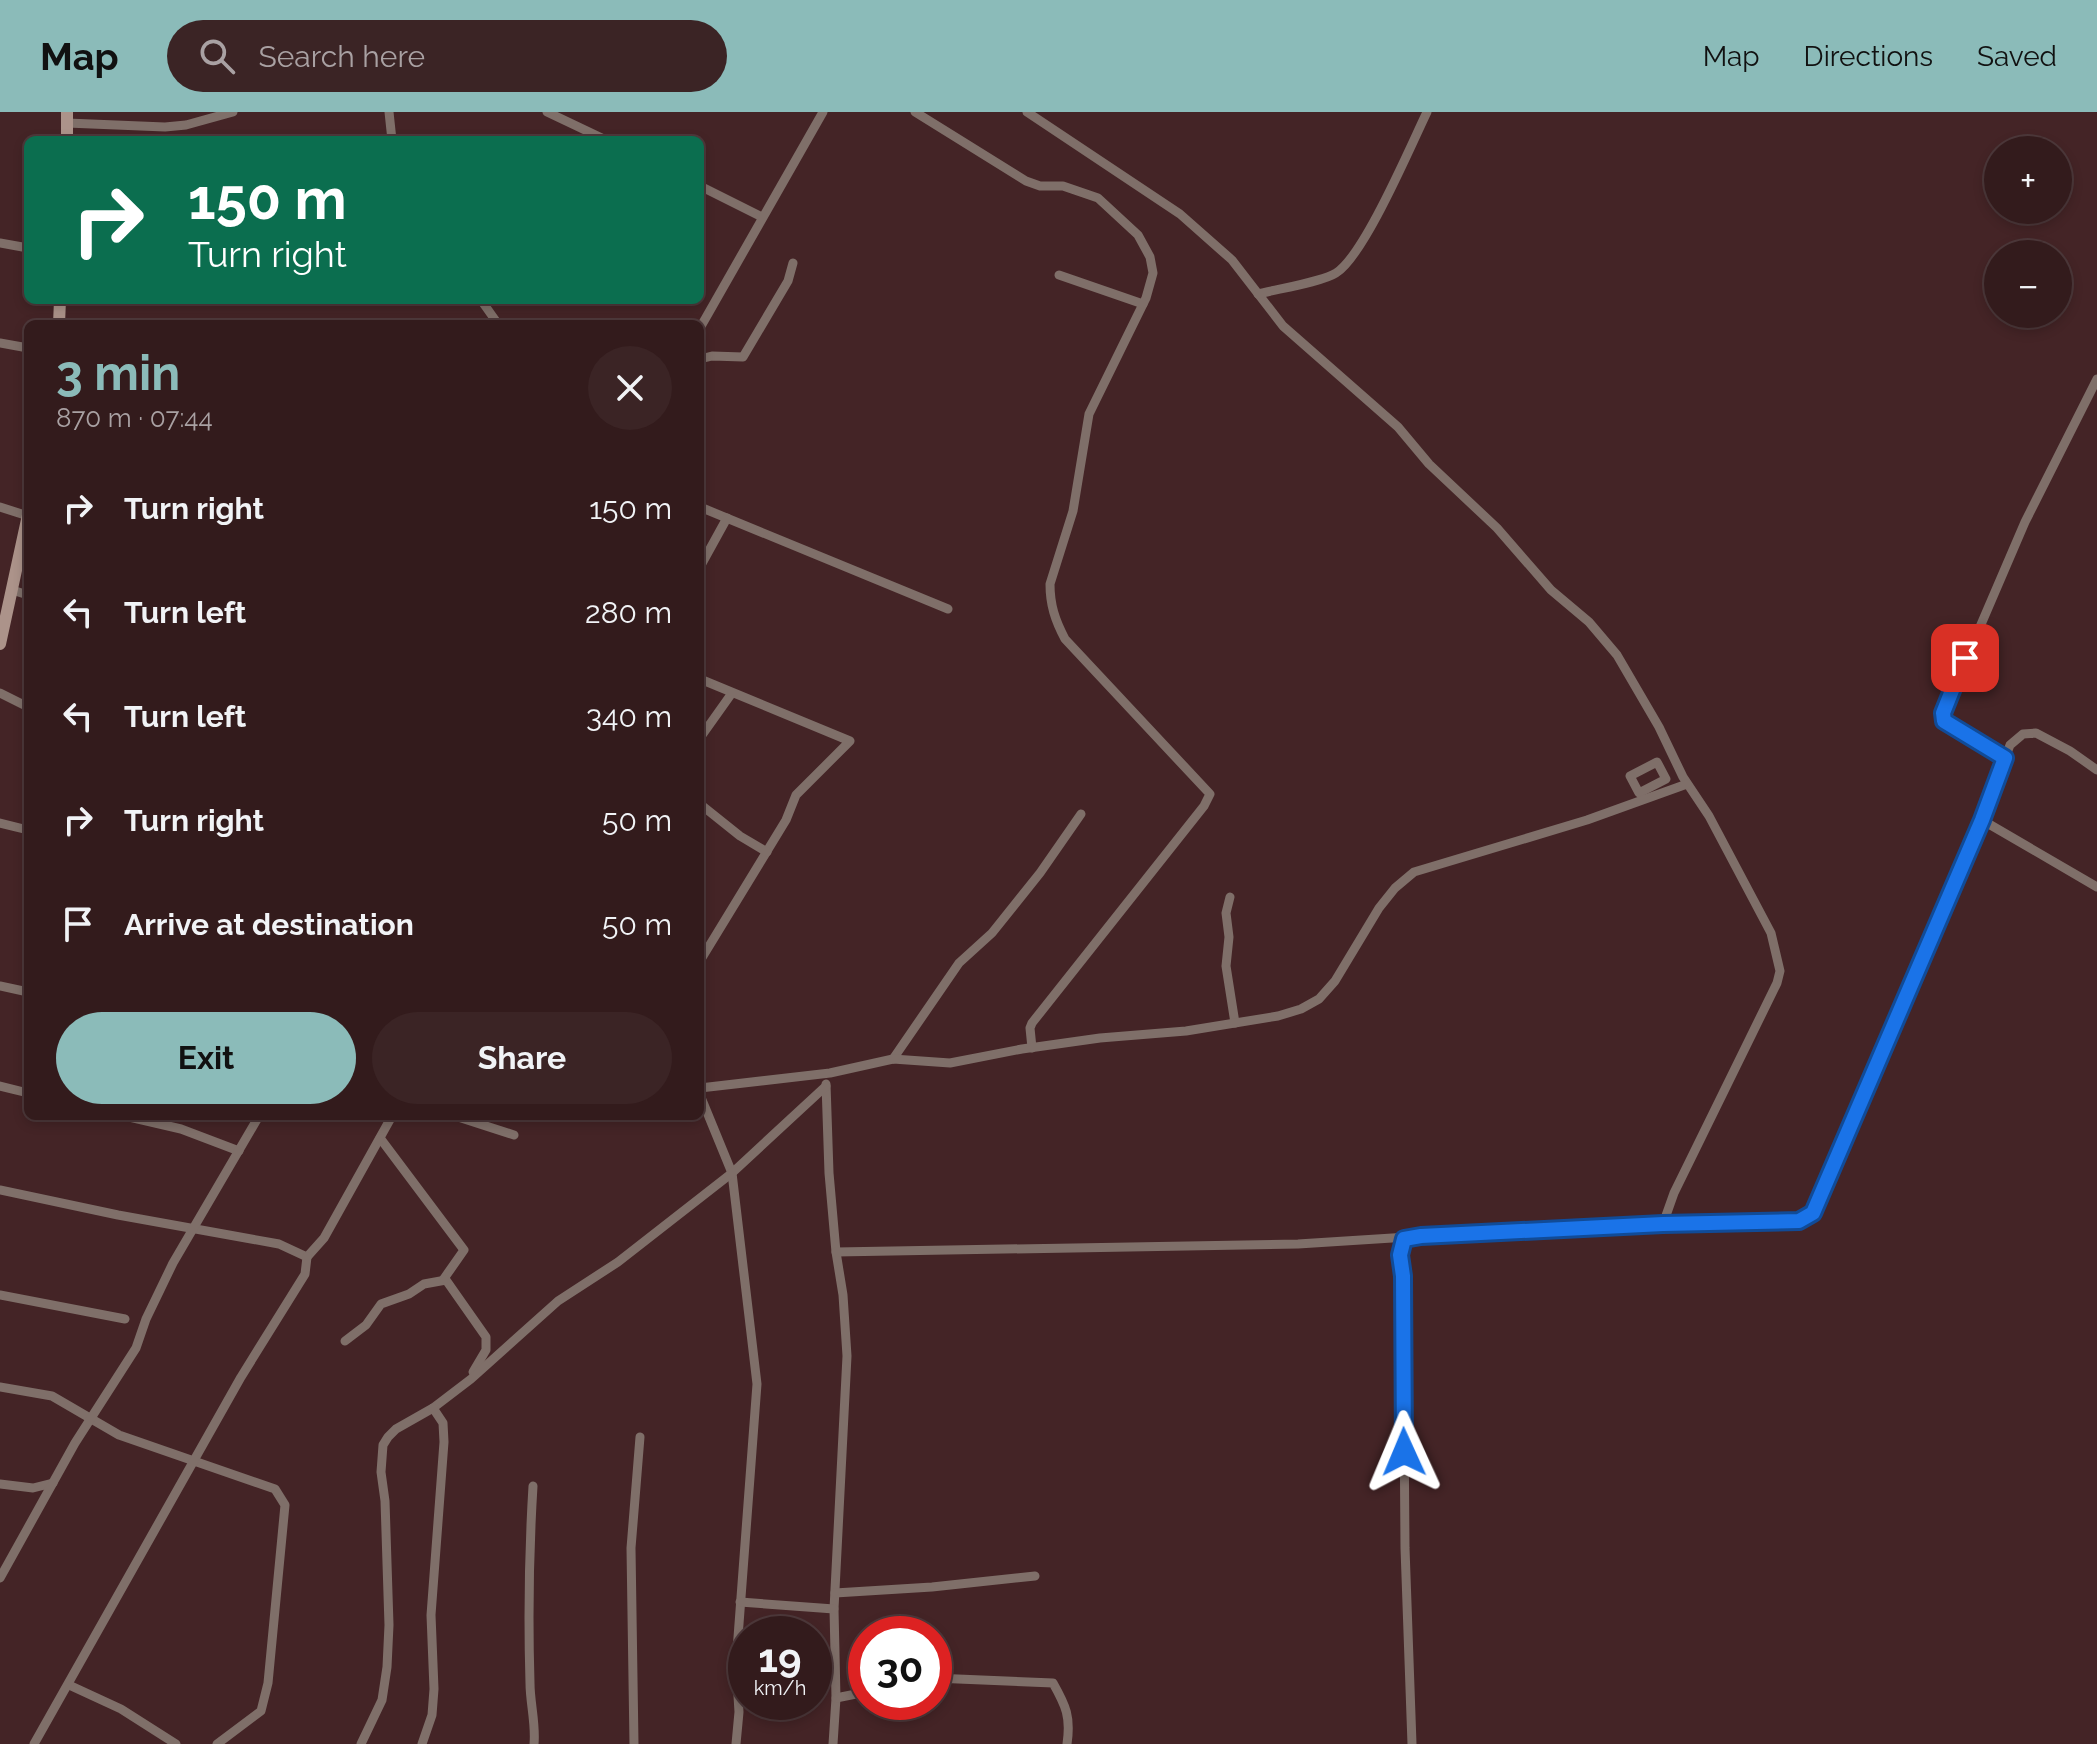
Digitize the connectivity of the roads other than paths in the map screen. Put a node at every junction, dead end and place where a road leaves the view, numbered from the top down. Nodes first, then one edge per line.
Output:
1 (233, 112) edge
2 (389, 112) edge
3 (547, 112) edge
4 (823, 112) edge
5 (915, 112) edge
6 (1027, 112) edge
7 (1427, 112) edge
8 (67, 117) edge
9 (392, 136) edge
10 (598, 136) edge
11 (704, 188) edge
12 (762, 217) junction
13 (0, 243) edge
14 (24, 247) edge
15 (793, 263) dead end
16 (1059, 275) dead end
17 (1258, 294) junction
18 (1143, 304) junction
19 (704, 321) edge
20 (0, 343) edge
21 (24, 347) edge
22 (704, 358) edge
23 (2097, 379) edge
24 (0, 507) edge
25 (704, 509) edge
26 (24, 514) edge
27 (727, 518) junction
28 (24, 534) edge
29 (704, 560) edge
30 (12, 590) junction
31 (24, 594) edge
32 (948, 609) dead end
33 (0, 644) edge
34 (704, 681) edge
35 (0, 693) edge
36 (732, 693) junction
37 (24, 705) edge
38 (704, 732) edge
39 (2005, 758) junction
40 (2097, 770) edge
41 (1687, 784) junction
42 (704, 807) edge
43 (1081, 814) dead end
44 (1982, 820) junction
45 (0, 823) edge
46 (24, 829) edge
47 (767, 852) junction
48 (2097, 887) edge
49 (1230, 897) dead end
50 (704, 954) edge
51 (0, 986) edge
52 (24, 991) edge
53 (1235, 1023) junction
54 (1032, 1048) junction
55 (893, 1059) junction
56 (830, 1073) junction
57 (0, 1086) edge
58 (826, 1086) junction
59 (704, 1088) edge
60 (24, 1092) edge
61 (704, 1105) edge
62 (142, 1120) edge
63 (257, 1120) edge
64 (390, 1120) edge
65 (467, 1120) edge
66 (514, 1135) dead end
67 (380, 1138) junction
68 (239, 1151) junction
69 (732, 1173) junction
70 (0, 1190) edge
71 (1663, 1224) junction
72 (192, 1229) junction
73 (1410, 1237) junction
74 (836, 1252) junction
75 (307, 1257) junction
76 (443, 1280) junction
77 (0, 1295) edge
78 (125, 1319) dead end
79 (345, 1341) dead end
80 (467, 1382) junction
81 (0, 1387) edge
82 (433, 1408) junction
83 (90, 1420) junction
84 (640, 1437) dead end
85 (194, 1461) junction
86 (53, 1483) junction
87 (0, 1484) edge
88 (533, 1486) dead end
89 (1035, 1576) dead end
90 (0, 1578) edge
91 (835, 1593) junction
92 (740, 1602) junction
93 (834, 1609) junction
94 (952, 1679) edge
95 (69, 1685) junction
96 (848, 1696) edge
97 (836, 1698) junction
98 (34, 1744) edge
99 (176, 1744) edge
100 (217, 1744) edge
101 (361, 1744) edge
102 (422, 1744) edge
103 (534, 1744) edge
104 (634, 1744) edge
105 (736, 1744) edge
106 (833, 1744) edge
107 (1067, 1744) edge
108 (1412, 1744) edge

1 - 8 street
2 - 9 street
3 - 10 street
4 - 12 street
5 - 18 street
6 - 17 street
7 - 17 street
11 - 12 street
12 - 19 street
13 - 14 street
15 - 22 street
16 - 18 street
17 - 41 street
18 - 54 street
20 - 21 street
23 - 39 street
24 - 26 street
25 - 27 street
27 - 29 street
27 - 32 street
28 - 30 street
30 - 31 street
30 - 33 street
34 - 36 street
35 - 37 street
36 - 38 street
36 - 47 street
39 - 40 street
39 - 44 street
41 - 53 street
41 - 71 street
42 - 47 street
43 - 55 street
44 - 48 street
44 - 71 street
45 - 46 street
47 - 50 street
49 - 53 street
51 - 52 street
53 - 54 street
54 - 55 street
55 - 56 street
56 - 58 street
56 - 59 street
57 - 60 street
58 - 69 street
58 - 74 street
61 - 69 street
62 - 68 street
63 - 68 street
64 - 67 street
65 - 66 street
67 - 75 street
67 - 76 street
68 - 72 street
69 - 80 street
69 - 92 street
70 - 72 street
71 - 73 street
72 - 75 street
72 - 83 street
73 - 74 street
73 - 108 street
74 - 91 street
75 - 85 street
76 - 79 street
76 - 80 street
77 - 78 street
80 - 82 street
81 - 83 street
82 - 101 street
82 - 102 street
83 - 85 street
83 - 86 street
84 - 104 street
85 - 95 street
85 - 100 street
86 - 87 street
86 - 90 street
88 - 103 street
89 - 91 street
91 - 93 street
92 - 93 street
92 - 105 street
93 - 97 street
94 - 107 street
95 - 98 street
95 - 99 street
96 - 97 street
97 - 106 street

